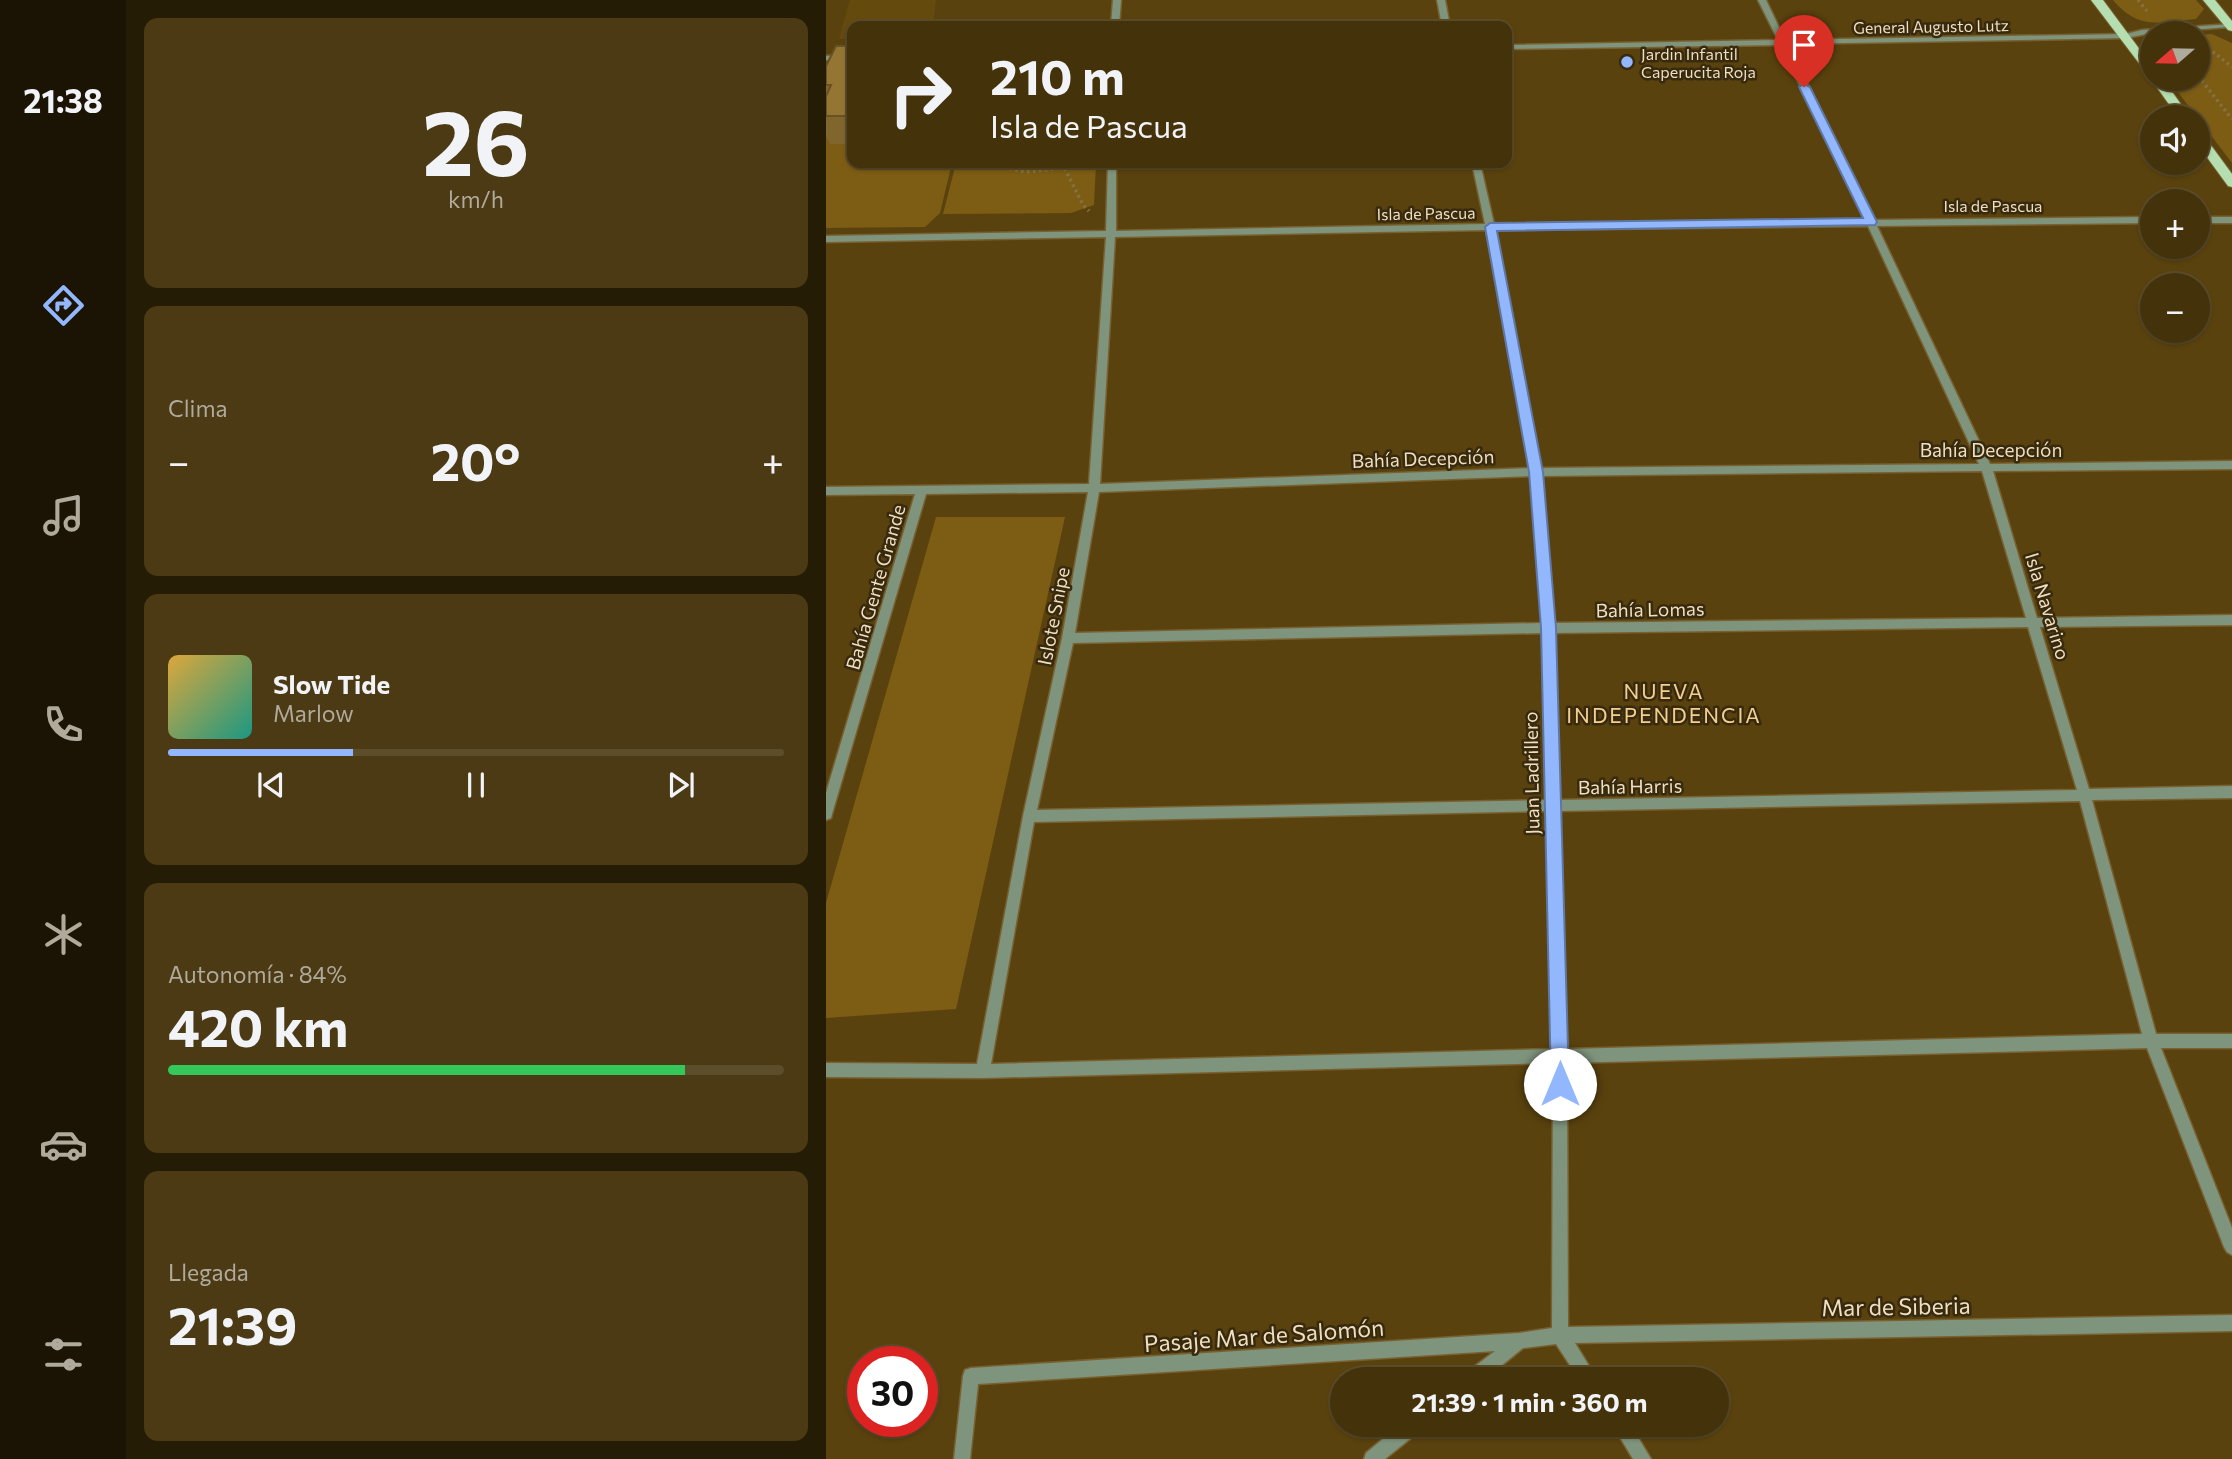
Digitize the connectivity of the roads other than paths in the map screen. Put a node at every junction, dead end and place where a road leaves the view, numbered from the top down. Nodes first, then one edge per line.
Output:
1 (1117, 0) edge
2 (1441, 0) edge
3 (1762, 0) edge
4 (2097, 0) edge
5 (2209, 0) edge
6 (1115, 21) edge
7 (1445, 21) edge
8 (2231, 27) edge
9 (2126, 36) junction
10 (1782, 42) junction
11 (1512, 47) edge
12 (2140, 56) edge
13 (847, 57) edge
14 (826, 58) edge
15 (2210, 153) edge
16 (1112, 168) edge
17 (1477, 168) edge
18 (2232, 183) edge
19 (2140, 220) edge
20 (2210, 220) edge
21 (2232, 220) edge
22 (1871, 222) junction
23 (1490, 227) junction
24 (1111, 234) junction
25 (826, 239) edge
26 (2232, 466) edge
27 (1986, 467) junction
28 (1536, 472) junction
29 (1094, 488) junction
30 (922, 490) junction
31 (826, 491) edge
32 (2232, 620) edge
33 (2033, 622) junction
34 (1548, 628) junction
35 (1068, 638) junction
36 (2232, 792) edge
37 (2084, 793) junction
38 (1552, 807) junction
39 (826, 814) edge
40 (1029, 816) junction
41 (2151, 1041) junction
42 (2232, 1041) edge
43 (1560, 1056) junction
44 (826, 1070) edge
45 (983, 1071) junction
46 (2232, 1247) edge
47 (2232, 1322) edge
48 (1560, 1335) junction
49 (1519, 1342) junction
50 (1487, 1367) edge
51 (1581, 1367) edge
52 (1399, 1437) edge
53 (1628, 1437) edge
54 (962, 1459) edge
55 (1372, 1459) edge
56 (1643, 1459) edge

1 - 6 street
2 - 7 street
3 - 10 street, Isla Navarino
4 - 9 main road
5 - 8 main road
8 - 9 street, General Augusto Lutz
9 - 10 street, General Augusto Lutz
9 - 12 main road
10 - 11 street, General Augusto Lutz
10 - 22 street, Isla Navarino
13 - 14 street
15 - 18 main road
16 - 24 street, Islote Snipe
17 - 23 street, Juan Ladrillero
19 - 22 street, Isla de Pascua
20 - 21 street
22 - 23 street, Isla de Pascua
22 - 27 street, Isla Navarino
23 - 24 street, Isla de Pascua
23 - 28 street, Juan Ladrillero
24 - 25 street, Isla de Pascua
24 - 29 street, Islote Snipe
26 - 27 street, Bahía Decepción
27 - 28 street, Bahía Decepción
27 - 33 street, Isla Navarino
28 - 29 street, Bahía Decepción
28 - 34 street, Juan Ladrillero
29 - 30 street, Bahía Decepción
29 - 35 street, Islote Snipe
30 - 31 street, Bahía Decepción
30 - 39 street, Bahía Gente Grande
32 - 33 street, Bahía Lomas
33 - 34 street, Bahía Lomas
33 - 37 street, Isla Navarino
34 - 35 street, Bahía Lomas
34 - 38 street, Juan Ladrillero
35 - 40 street, Islote Snipe
36 - 37 street, Bahía Harris
37 - 38 street, Bahía Harris
37 - 41 street, Isla Navarino
38 - 40 street, Bahía Harris
38 - 43 street, Juan Ladrillero
40 - 45 street, Islote Snipe
41 - 42 street
41 - 43 street
41 - 46 street, Isla Navarino
43 - 45 street
43 - 48 street, Juan Ladrillero
44 - 45 street
47 - 48 street, Mar de Siberia
48 - 49 street, Pasaje Mar de Salomón
48 - 51 street
49 - 50 street
49 - 54 street, Pasaje Mar de Salomón
52 - 55 street
53 - 56 street

